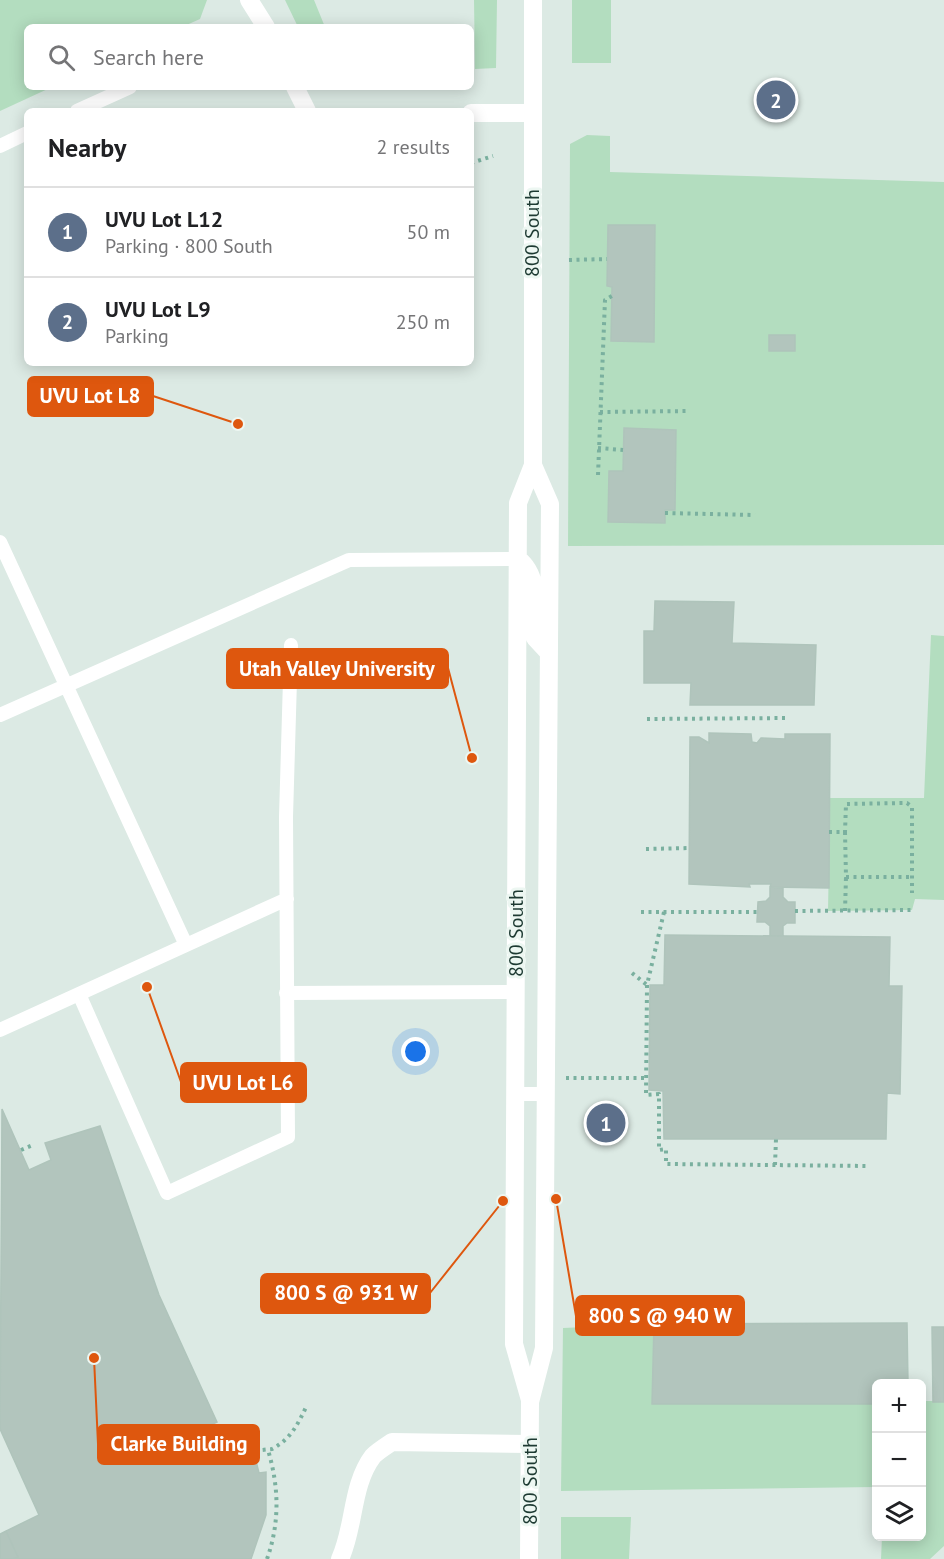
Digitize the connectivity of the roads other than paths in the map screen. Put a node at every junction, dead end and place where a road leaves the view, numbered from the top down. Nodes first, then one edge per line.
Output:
1 (249, 0) edge
2 (533, 0) edge
3 (263, 24) edge
4 (123, 90) edge
5 (296, 90) edge
6 (84, 108) edge
7 (306, 108) edge
8 (474, 113) edge
9 (532, 113) junction
10 (24, 134) edge
11 (0, 146) edge
12 (533, 465) junction
13 (0, 542) edge
14 (518, 559) junction
15 (291, 645) dead end
16 (548, 652) junction
17 (65, 685) junction
18 (0, 715) edge
19 (287, 899) junction
20 (186, 945) junction
21 (515, 992) junction
22 (286, 993) junction
23 (79, 994) junction
24 (0, 1030) edge
25 (515, 1094) junction
26 (546, 1094) junction
27 (530, 1402) junction
28 (529, 1444) junction
29 (340, 1559) edge
30 (530, 1559) edge

1 - 3 street
2 - 9 street, 800 South
4 - 6 lane
5 - 7 street
8 - 9 street
9 - 12 street, 800 South
10 - 11 lane
12 - 14 street, 800 South
12 - 16 street, 800 South
13 - 17 lane
14 - 16 street
14 - 17 lane
14 - 21 street, 800 South
15 - 19 lane
16 - 26 street, 800 South
17 - 18 lane
17 - 20 lane
19 - 20 lane
19 - 22 lane
20 - 23 lane
21 - 22 lane
21 - 25 street, 800 South
22 - 23 lane
23 - 24 lane
25 - 26 lane
25 - 27 street, 800 South
26 - 27 street, 800 South
27 - 28 street, 800 South
28 - 29 street
28 - 30 street, 800 South

